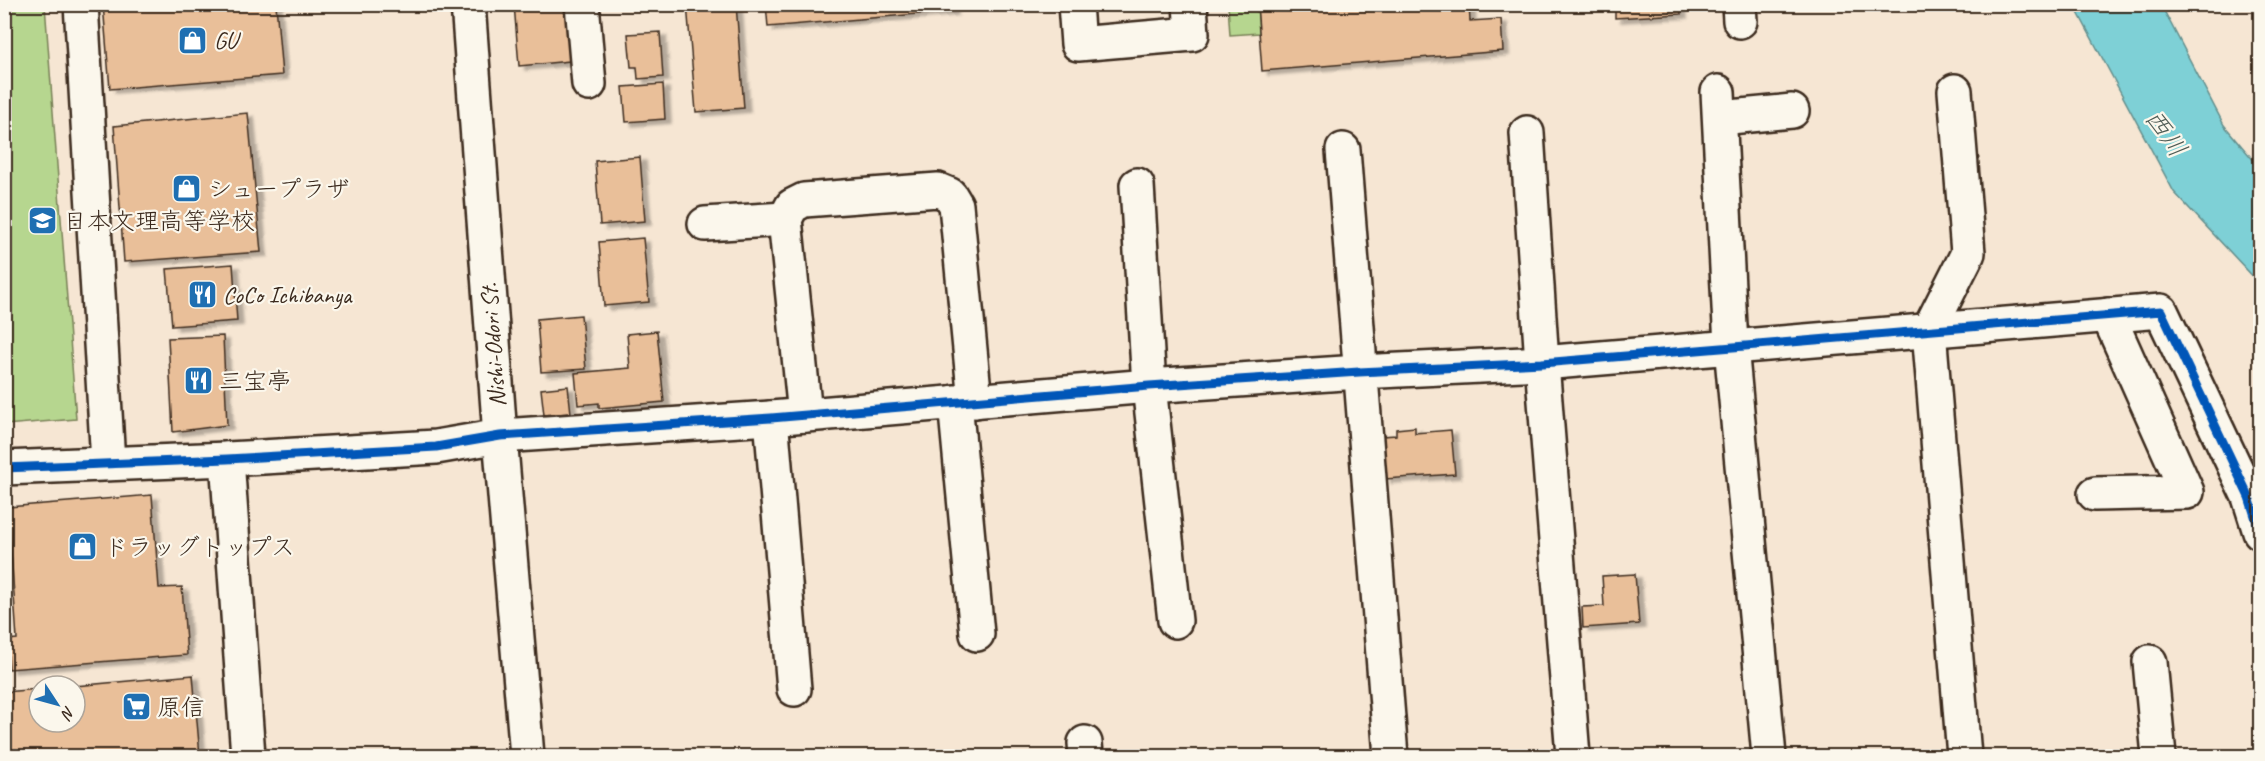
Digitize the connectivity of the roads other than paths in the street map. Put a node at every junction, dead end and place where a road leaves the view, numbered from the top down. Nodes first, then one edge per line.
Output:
1 (81, 4) edge
2 (468, 4) edge
3 (582, 4) edge
4 (1075, 4) edge
5 (1190, 4) edge
6 (589, 84) dead end
7 (1954, 91) dead end
8 (1792, 111) dead end
9 (1527, 133) dead end
10 (1343, 150) dead end
11 (1137, 185) dead end
12 (784, 219) junction
13 (705, 224) dead end
14 (2108, 315) junction
15 (1929, 330) junction
16 (1731, 346) junction
17 (1542, 363) junction
18 (1359, 372) junction
19 (1149, 386) junction
20 (965, 402) junction
21 (805, 415) junction
22 (771, 418) junction
23 (500, 436) junction
24 (227, 459) junction
25 (108, 463) junction
26 (4, 468) edge
27 (2095, 494) dead end
28 (2260, 532) edge
29 (1175, 621) dead end
30 (977, 634) dead end
31 (2150, 662) dead end
32 (794, 689) dead end
33 (248, 756) edge
34 (527, 756) edge
35 (1391, 756) edge
36 (1573, 756) edge
37 (1769, 756) edge
38 (1964, 756) edge
39 (2159, 756) edge

1 - 25 street
2 - 23 street, Nishi-Odori St.
3 - 6 street
4 - 5 street
7 - 15 street
8 - 16 street
9 - 17 street
10 - 18 street
11 - 19 street
12 - 13 street
12 - 20 street
12 - 21 street
14 - 15 street
14 - 27 street
14 - 28 street
15 - 16 street
15 - 38 street
16 - 17 street
16 - 37 street
17 - 18 street
17 - 36 street
18 - 19 street
18 - 35 street
19 - 20 street
19 - 29 street
20 - 21 street
20 - 30 street
21 - 22 street
22 - 23 street
22 - 32 street
23 - 24 street
23 - 34 street, Nishi-Odori St.
24 - 25 street
24 - 33 street
25 - 26 street
31 - 39 street

